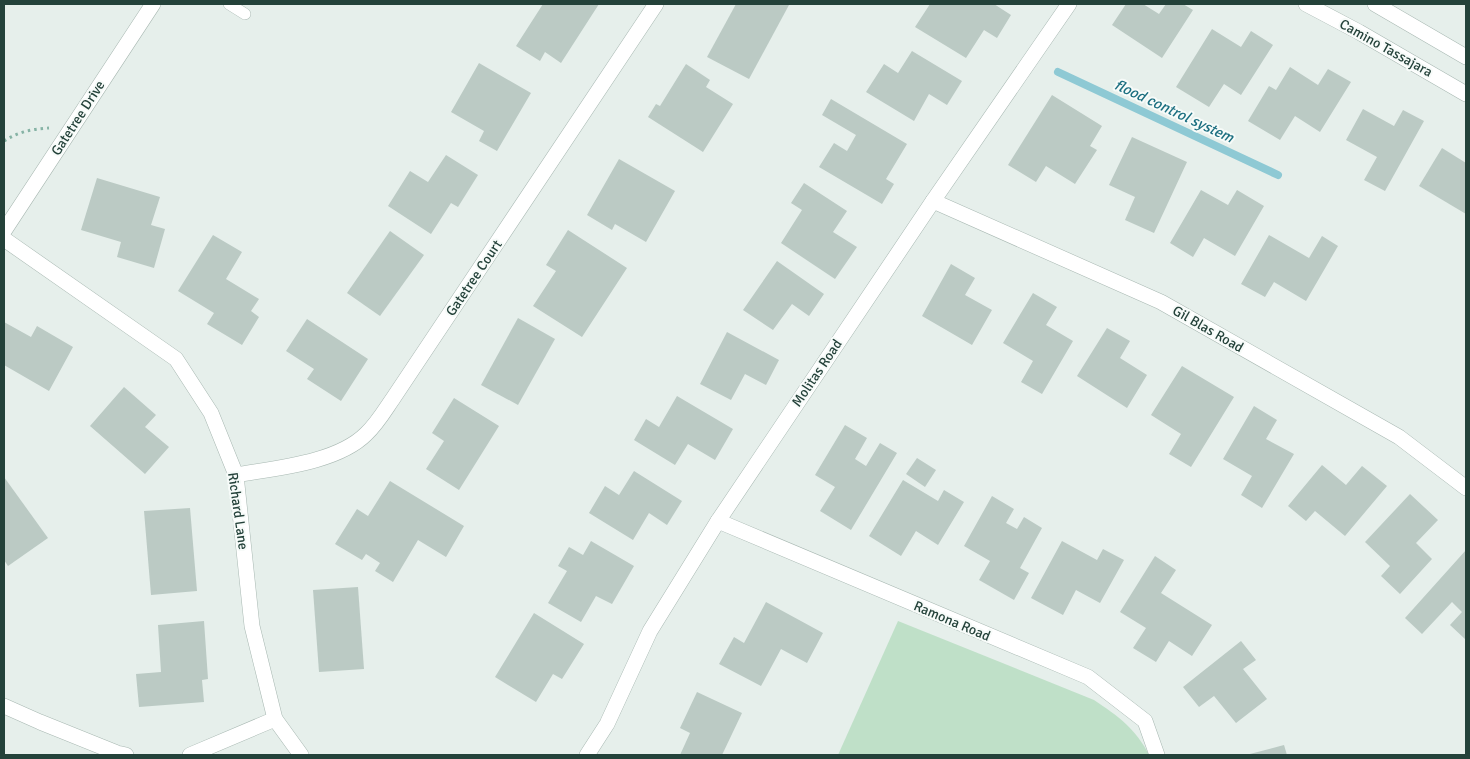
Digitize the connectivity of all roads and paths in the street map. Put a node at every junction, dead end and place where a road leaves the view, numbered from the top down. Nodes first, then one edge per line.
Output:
1 (153, 4) edge
2 (229, 4) edge
3 (656, 4) edge
4 (1069, 4) edge
5 (1306, 4) edge
6 (1375, 4) edge
7 (245, 14) dead end
8 (1466, 57) edge
9 (1466, 94) edge
10 (72, 127) junction
11 (4, 141) edge
12 (933, 201) junction
13 (4, 231) edge
14 (4, 238) edge
15 (236, 475) junction
16 (1466, 488) edge
17 (718, 521) junction
18 (4, 706) edge
19 (275, 719) junction
20 (126, 755) edge
21 (190, 755) edge
22 (301, 755) edge
23 (587, 755) edge
24 (1157, 755) edge

1 - 10 street, Gatetree Drive
2 - 7 lane
3 - 15 street, Gatetree Court
4 - 12 street, Molitas Road
5 - 9 street, Camino Tassajara
6 - 8 street
10 - 11 path
10 - 13 street, Gatetree Drive
12 - 16 street, Gil Blas Road
12 - 17 street, Molitas Road
14 - 15 street, Richard Lane
15 - 19 street, Richard Lane
17 - 23 street, Molitas Road
17 - 24 street, Ramona Road
18 - 20 street
19 - 21 street
19 - 22 street, Richard Lane

